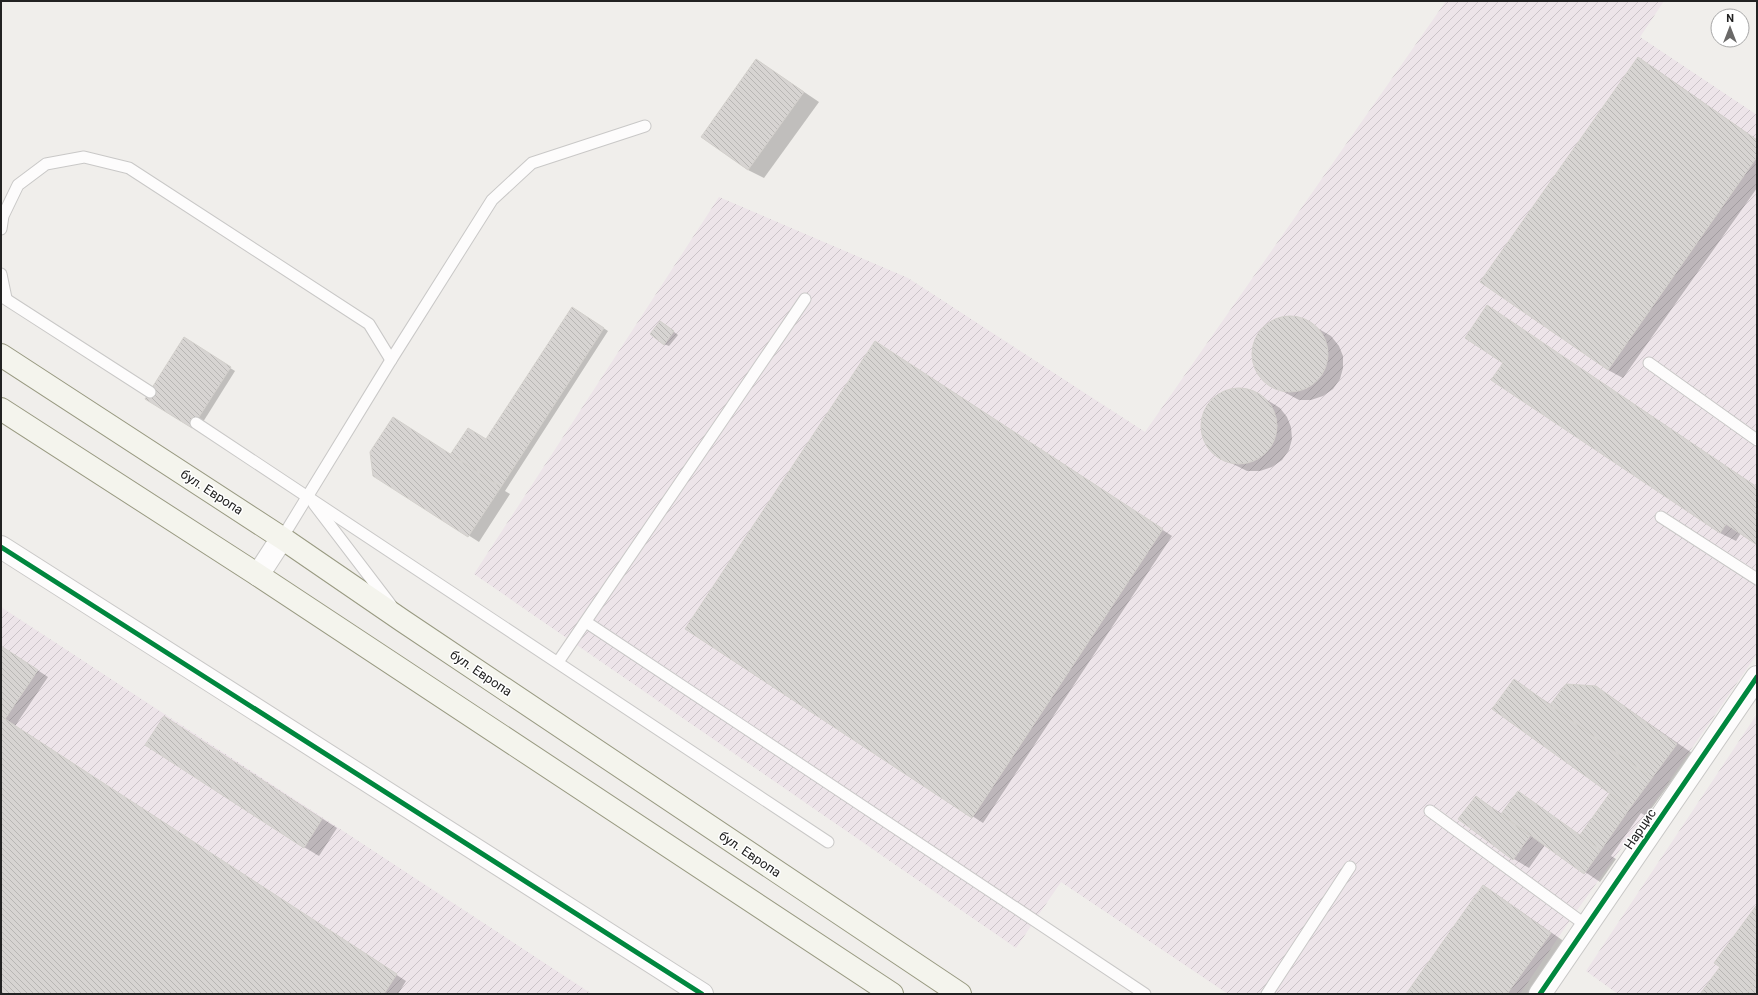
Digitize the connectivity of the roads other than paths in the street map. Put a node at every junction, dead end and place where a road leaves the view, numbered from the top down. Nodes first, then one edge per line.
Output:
1 (645, 126) dead end
2 (1, 229) edge
3 (1, 274) edge
4 (3, 297) edge
5 (805, 298) dead end
6 (1, 355) edge
7 (391, 360) junction
8 (1649, 363) dead end
9 (150, 392) dead end
10 (1, 409) edge
11 (196, 423) dead end
12 (1757, 440) edge
13 (308, 496) junction
14 (1661, 517) dead end
15 (282, 538) junction
16 (1, 547) edge
17 (258, 575) junction
18 (1757, 579) edge
19 (403, 621) junction
20 (586, 622) junction
21 (558, 662) junction
22 (1756, 679) edge
23 (1430, 811) dead end
24 (828, 842) dead end
25 (1350, 867) dead end
26 (1587, 926) junction
27 (702, 994) edge
28 (892, 994) edge
29 (960, 994) edge
30 (1145, 994) edge
31 (1267, 994) edge
32 (1540, 994) edge

1 - 7 lane
2 - 7 lane
3 - 4 lane
4 - 9 lane
5 - 20 lane
6 - 15 main road, бул. Европа
7 - 13 lane
8 - 12 lane
10 - 17 main road
11 - 13 lane
13 - 15 lane
13 - 19 lane
13 - 21 lane
14 - 18 lane
15 - 17 street
15 - 19 main road, бул. Европа
16 - 27 street
17 - 28 main road
19 - 29 main road, бул. Европа
20 - 21 lane
20 - 30 lane
21 - 24 lane
22 - 26 street, Нарцис
23 - 26 lane
25 - 31 lane
26 - 32 street, Нарцис

